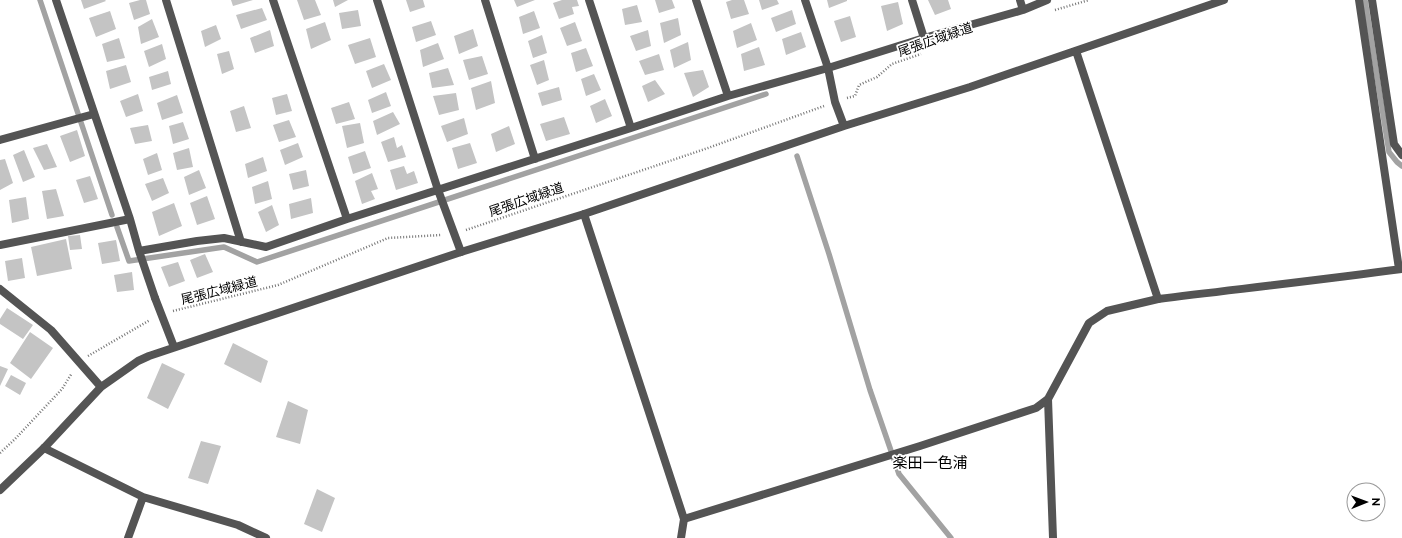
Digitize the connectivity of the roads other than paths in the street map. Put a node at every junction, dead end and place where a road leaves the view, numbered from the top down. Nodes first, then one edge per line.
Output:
1 (56, 0) edge
2 (166, 0) edge
3 (273, 0) edge
4 (377, 0) edge
5 (485, 0) edge
6 (589, 0) edge
7 (696, 0) edge
8 (805, 0) edge
9 (912, 0) edge
10 (1020, 0) edge
11 (1047, 0) edge
12 (1224, 0) edge
13 (1359, 0) edge
14 (1372, 0) edge
15 (1023, 10) junction
16 (924, 38) junction
17 (1076, 51) junction
18 (828, 68) junction
19 (728, 96) junction
20 (94, 114) junction
21 (844, 126) junction
22 (631, 128) junction
23 (0, 140) edge
24 (1402, 155) edge
25 (535, 159) junction
26 (439, 192) junction
27 (584, 214) junction
28 (347, 218) junction
29 (130, 219) junction
30 (240, 242) junction
31 (0, 244) edge
32 (139, 251) junction
33 (461, 252) junction
34 (1400, 269) edge
35 (0, 289) edge
36 (1158, 299) junction
37 (174, 347) junction
38 (101, 387) junction
39 (1048, 399) junction
40 (44, 448) junction
41 (0, 490) edge
42 (143, 497) junction
43 (684, 519) junction
44 (128, 538) edge
45 (266, 538) edge
46 (681, 538) edge
47 (1053, 538) edge

1 - 20 street
2 - 30 street
3 - 28 street
4 - 26 street
5 - 25 street
6 - 22 street
7 - 19 street
8 - 18 street
9 - 16 street
10 - 15 street
11 - 15 street
12 - 17 street
13 - 34 street
14 - 24 street
15 - 16 street
16 - 18 street
17 - 21 street
17 - 36 street
18 - 19 street
18 - 21 street
19 - 22 street
20 - 23 street
20 - 29 street
21 - 27 street
22 - 25 street
25 - 26 street
26 - 28 street
26 - 33 street
27 - 33 street
27 - 43 street
28 - 30 street
29 - 31 street
29 - 32 street
30 - 32 street
32 - 37 street
33 - 37 street
34 - 36 street
35 - 38 street
36 - 39 street
37 - 38 street
38 - 40 street
39 - 43 street
39 - 47 street
40 - 41 street
40 - 42 street
42 - 44 street
42 - 45 street
43 - 46 street

